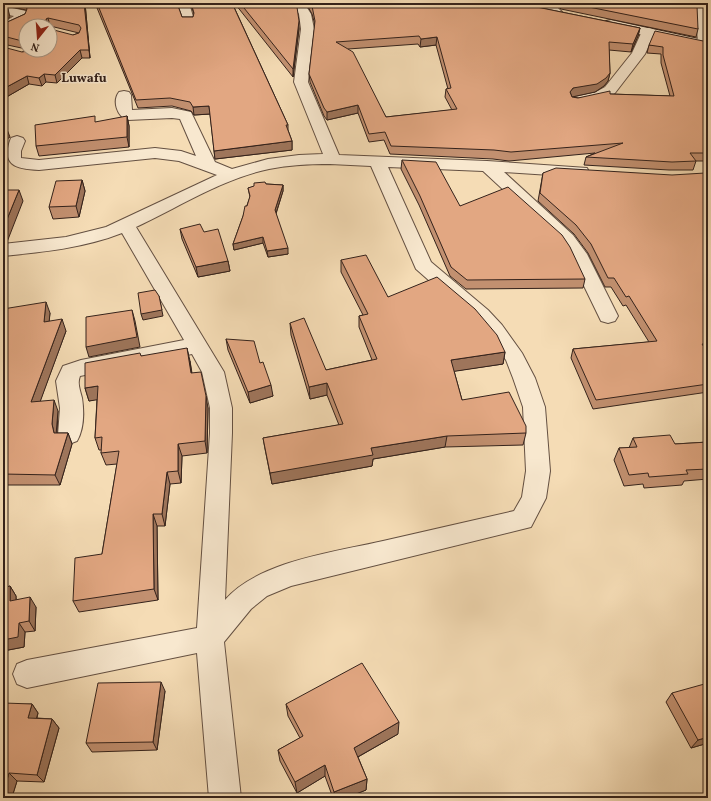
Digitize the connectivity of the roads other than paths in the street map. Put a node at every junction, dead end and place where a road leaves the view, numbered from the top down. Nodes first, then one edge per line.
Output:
1 (183, 3) edge
2 (298, 3) edge
3 (687, 3) edge
4 (540, 6) edge
5 (3, 10) edge
6 (572, 16) edge
7 (21, 18) edge
8 (18, 20) edge
9 (188, 20) edge
10 (595, 21) edge
11 (3, 28) edge
12 (648, 32) junction
13 (706, 44) edge
14 (124, 95) dead end
15 (577, 101) edge
16 (17, 141) dead end
17 (333, 160) junction
18 (378, 162) junction
19 (208, 164) junction
20 (487, 166) junction
21 (598, 173) edge
22 (230, 175) junction
23 (126, 225) junction
24 (3, 250) edge
25 (608, 316) dead end
26 (198, 345) junction
27 (69, 435) edge
28 (210, 638) junction
29 (27, 674) dead end
30 (225, 798) edge

1 - 9 street
2 - 17 street
3 - 13 street
4 - 6 street
5 - 7 street
8 - 11 street
10 - 12 street
12 - 13 street
12 - 15 street
14 - 19 street
16 - 19 street
17 - 18 street
17 - 22 street
18 - 20 street
18 - 28 street
19 - 22 street
20 - 21 street
20 - 25 street
22 - 23 street
23 - 24 street
23 - 26 street
26 - 27 street
26 - 28 street
28 - 29 street
28 - 30 street

